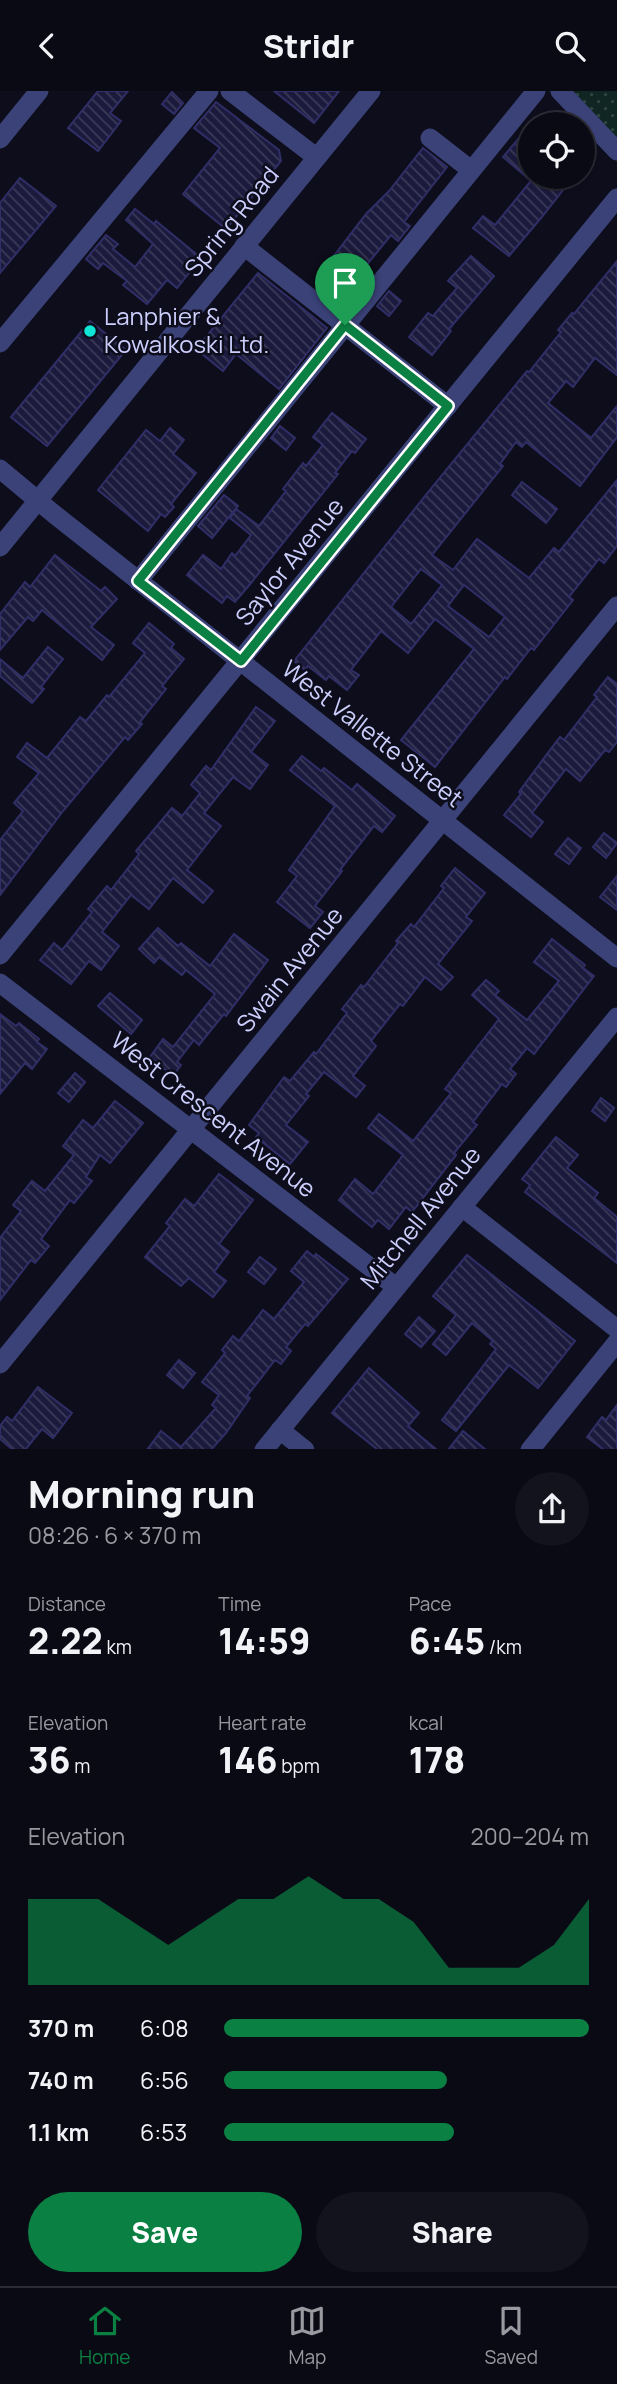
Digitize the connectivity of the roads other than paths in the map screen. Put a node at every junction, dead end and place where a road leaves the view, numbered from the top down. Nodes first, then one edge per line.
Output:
1 (39, 91) edge
2 (209, 91) edge
3 (230, 91) edge
4 (371, 91) edge
5 (536, 91) edge
6 (560, 91) edge
7 (430, 138) dead end
8 (0, 139) edge
9 (617, 152) edge
10 (316, 157) junction
11 (471, 170) junction
12 (617, 198) edge
13 (244, 246) junction
14 (345, 325) junction
15 (0, 343) edge
16 (448, 406) junction
17 (0, 469) edge
18 (37, 501) junction
19 (0, 547) edge
20 (138, 581) junction
21 (617, 606) edge
22 (241, 661) junction
23 (443, 821) junction
24 (0, 955) edge
25 (617, 958) edge
26 (0, 983) edge
27 (617, 1017) edge
28 (191, 1129) junction
29 (462, 1207) junction
30 (396, 1287) junction
31 (617, 1329) edge
32 (617, 1342) edge
33 (0, 1364) edge
34 (280, 1430) junction
35 (265, 1449) edge
36 (304, 1449) edge
37 (531, 1449) edge

1 - 8 street
2 - 15 street
3 - 10 street
4 - 10 street, Spring Road
5 - 11 street
6 - 9 street
7 - 11 street
10 - 13 street, Spring Road
11 - 14 street
12 - 16 street, Saylor Avenue
13 - 14 street
13 - 18 street, Spring Road
14 - 16 street
14 - 20 street
16 - 22 street, Saylor Avenue
17 - 18 street, West Vallette Street
18 - 19 street, Spring Road
18 - 20 street, West Vallette Street
20 - 22 street, West Vallette Street
21 - 23 street, Swain Avenue
22 - 23 street, West Vallette Street
22 - 24 street, Saylor Avenue
23 - 25 street, West Vallette Street
23 - 28 street, Swain Avenue
26 - 28 street, West Crescent Avenue
27 - 29 street, Mitchell Avenue
28 - 30 street, West Crescent Avenue
28 - 33 street, Swain Avenue
29 - 30 street, Mitchell Avenue
29 - 31 street
30 - 34 street, Mitchell Avenue
32 - 37 street
34 - 35 street, Mitchell Avenue
34 - 36 street

